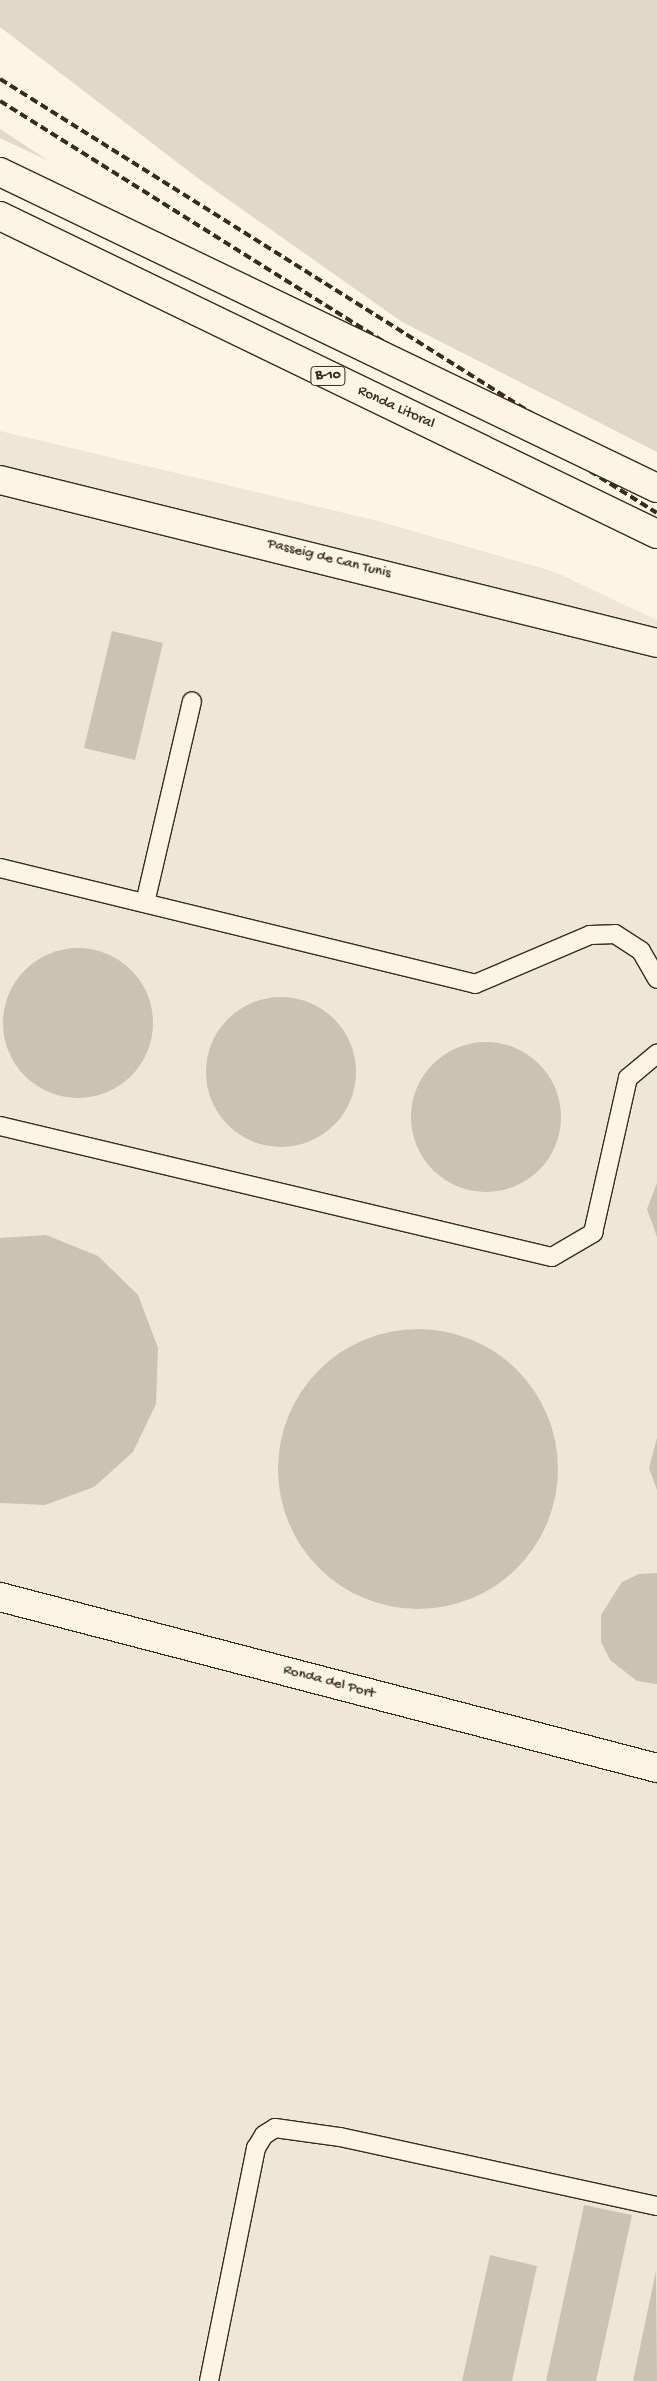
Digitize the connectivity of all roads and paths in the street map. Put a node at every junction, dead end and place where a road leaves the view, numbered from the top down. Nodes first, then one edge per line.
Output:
1 (0, 172) edge
2 (0, 216) edge
3 (0, 480) edge
4 (657, 488) edge
5 (657, 534) edge
6 (657, 643) edge
7 (192, 701) dead end
8 (0, 868) edge
9 (144, 903) junction
10 (657, 979) edge
11 (657, 1054) edge
12 (0, 1126) edge
13 (0, 1597) edge
14 (657, 1768) edge
15 (657, 2206) edge
16 (209, 2381) edge

1 - 4 main road, bridge
2 - 5 main road, Ronda Litoral / B-10
3 - 6 main road, Passeig de Can Tunis
7 - 9 lane
8 - 9 lane
9 - 10 lane
11 - 12 lane
13 - 14 main road, Ronda del Port
15 - 16 lane

